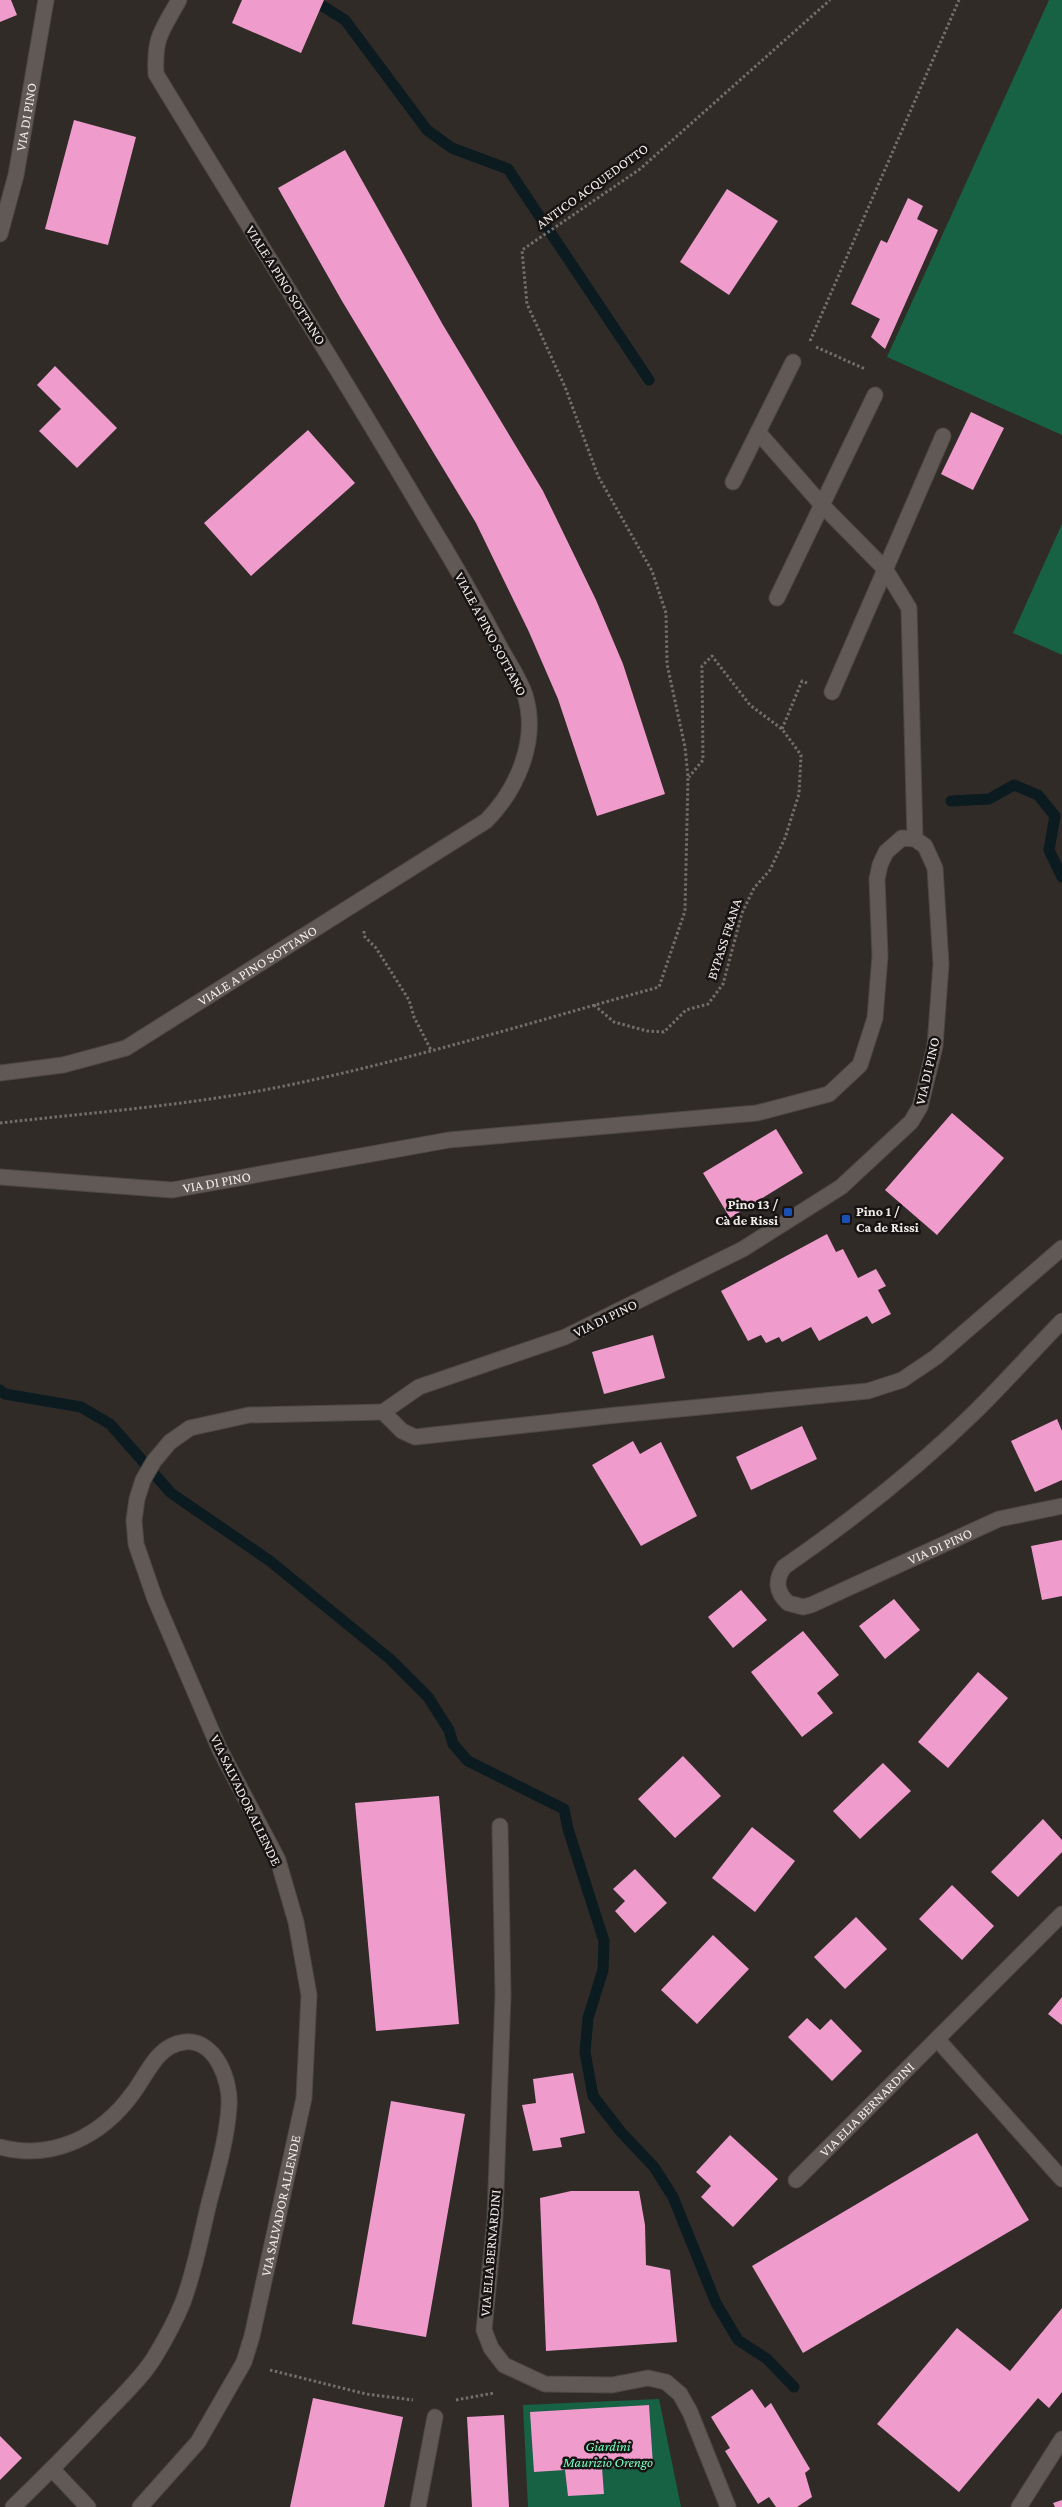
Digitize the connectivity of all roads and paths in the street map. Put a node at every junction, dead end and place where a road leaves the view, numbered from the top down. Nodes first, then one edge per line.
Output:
1 (46, 0) edge
2 (180, 0) edge
3 (830, 0) edge
4 (960, 0) edge
5 (0, 234) edge
6 (522, 250) dead end
7 (793, 362) dead end
8 (867, 370) dead end
9 (875, 395) dead end
10 (758, 432) junction
11 (943, 436) dead end
12 (733, 482) dead end
13 (822, 504) junction
14 (885, 569) junction
15 (777, 598) dead end
16 (832, 692) joint
17 (782, 729) junction
18 (688, 777) dead end
19 (915, 839) junction
20 (352, 906) junction
21 (594, 1005) dead end
22 (431, 1050) dead end
23 (0, 1073) edge
24 (0, 1177) edge
25 (1062, 1248) edge
26 (1062, 1321) edge
27 (383, 1412) junction
28 (1062, 1506) edge
29 (500, 1826) dead end
30 (1062, 1914) edge
31 (937, 2039) junction
32 (0, 2147) edge
33 (1062, 2178) edge
34 (796, 2180) dead end
35 (268, 2369) dead end
36 (545, 2384) junction
37 (421, 2401) dead end
38 (448, 2402) dead end
39 (435, 2418) dead end
40 (1062, 2438) edge
41 (52, 2469) junction
42 (13, 2507) edge
43 (88, 2507) edge
44 (140, 2507) edge
45 (418, 2507) edge
46 (728, 2507) edge
47 (1020, 2507) edge

1 - 5 street, VIA DI PINO
2 - 20 street, VIALE A PINO SOTTANO
3 - 6 path, ANTICO ACQUEDOTTO
4 - 8 path
7 - 10 street
9 - 13 street
10 - 12 street
10 - 13 street
11 - 14 street
13 - 14 street
13 - 15 street
14 - 16 street
14 - 19 street
16 - 17 path
17 - 18 path, BYPASS FRANA
17 - 21 path, BYPASS FRANA
19 - 24 street, VIA DI PINO
19 - 27 street, VIA DI PINO
20 - 22 path
20 - 23 street, VIALE A PINO SOTTANO
25 - 27 street
26 - 28 street, VIA DI PINO
27 - 44 street, VIA SALVADOR ALLENDE
29 - 36 street, VIA ELIA BERNARDINI
30 - 31 street, VIA ELIA BERNARDINI
31 - 33 street
31 - 34 street, VIA ELIA BERNARDINI
32 - 41 street
35 - 37 path
36 - 38 path
36 - 46 street, VIA ELIA BERNARDINI
39 - 45 street
40 - 47 street
41 - 42 street
41 - 43 street

